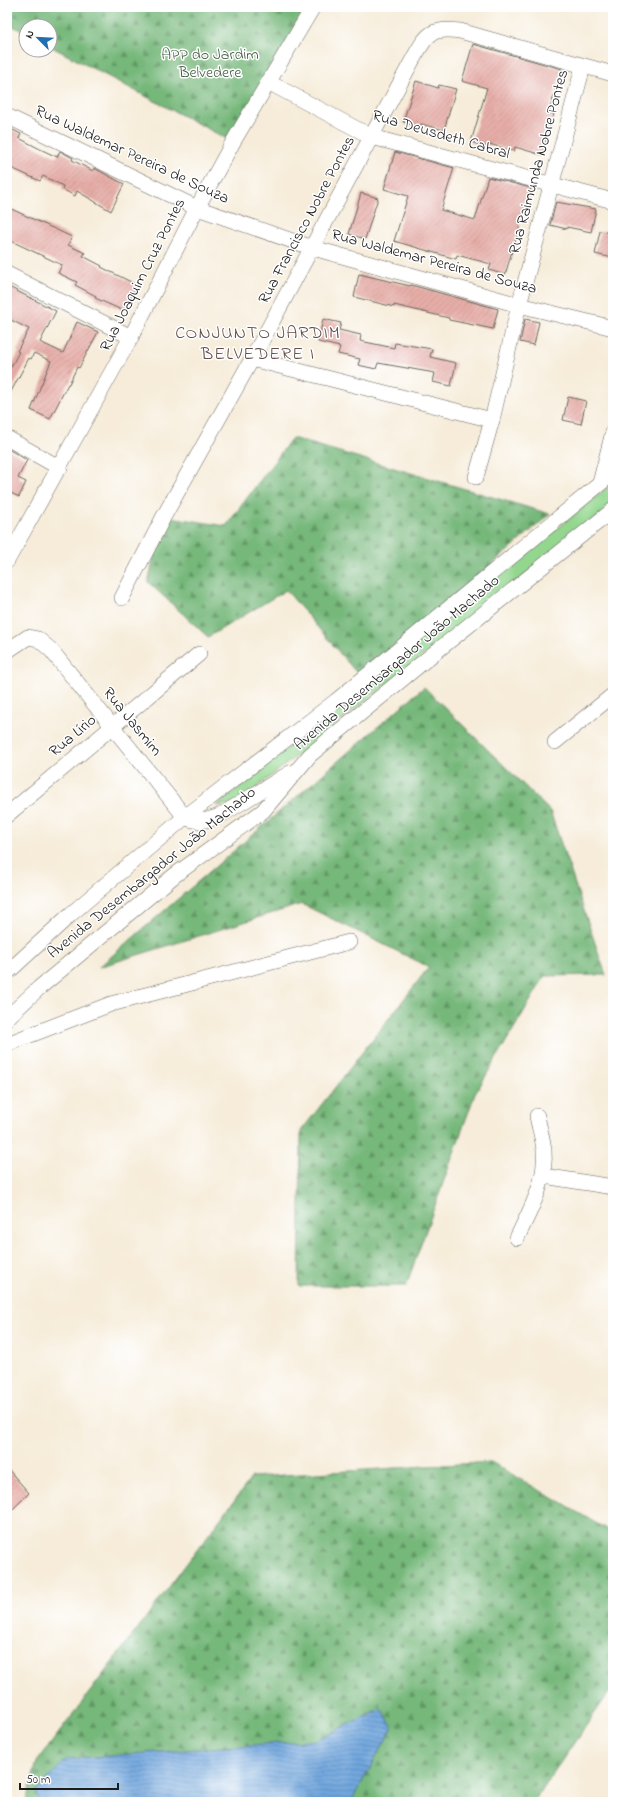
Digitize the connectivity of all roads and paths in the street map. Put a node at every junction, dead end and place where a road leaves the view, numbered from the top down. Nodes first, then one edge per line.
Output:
1 (313, 7) edge
2 (584, 67) junction
3 (613, 74) edge
4 (268, 82) junction
5 (7, 116) edge
6 (372, 137) junction
7 (551, 184) junction
8 (613, 201) edge
9 (197, 208) junction
10 (313, 248) junction
11 (7, 274) edge
12 (520, 305) junction
13 (613, 328) edge
14 (131, 337) junction
15 (252, 359) junction
16 (492, 420) junction
17 (613, 432) edge
18 (7, 438) edge
19 (60, 468) junction
20 (613, 472) edge
21 (476, 477) dead end
22 (600, 483) junction
23 (613, 510) edge
24 (7, 561) edge
25 (122, 598) dead end
26 (7, 651) edge
27 (199, 654) dead end
28 (613, 695) edge
29 (112, 727) junction
30 (555, 742) dead end
31 (297, 770) junction
32 (7, 815) edge
33 (185, 817) junction
34 (349, 942) dead end
35 (7, 973) edge
36 (7, 1018) edge
37 (7, 1044) edge
38 (537, 1116) dead end
39 (544, 1176) junction
40 (613, 1187) edge
41 (517, 1238) dead end

1 - 4 street, Rua Joaquim Cruz Pontes
2 - 3 street, Rua Francisco Nobre Pontes
2 - 6 street, Rua Francisco Nobre Pontes
2 - 7 street, Rua Raimunda Nobre Pontes
4 - 6 street, Rua Deusdeth Cabral
4 - 9 street, Rua Joaquim Cruz Pontes
5 - 9 street, Rua Waldemar Pereira de Souza
6 - 7 street, Rua Deusdeth Cabral
6 - 10 street, Rua Francisco Nobre Pontes
7 - 8 street, Rua Deusdeth Cabral
7 - 12 street, Rua Raimunda Nobre Pontes
9 - 10 street, Rua Waldemar Pereira de Souza
9 - 14 street, Rua Joaquim Cruz Pontes
10 - 12 street, Rua Waldemar Pereira de Souza
10 - 15 street, Rua Francisco Nobre Pontes
11 - 14 street
12 - 13 street, Rua Waldemar Pereira de Souza
12 - 16 street, Rua Raimunda Nobre Pontes
14 - 19 street, Rua Joaquim Cruz Pontes
15 - 16 street
15 - 25 street, Rua Francisco Nobre Pontes
16 - 21 street, Rua Raimunda Nobre Pontes
17 - 22 street
18 - 19 street
19 - 24 street, Rua Joaquim Cruz Pontes
20 - 22 street, Avenida Desembargador João Machado
22 - 33 street, Avenida Desembargador João Machado
23 - 31 street, Avenida Desembargador João Machado
26 - 29 street, Rua Jasmim
27 - 29 street, Rua Lírio
28 - 30 street
29 - 32 street, Rua Lírio
29 - 33 street, Rua Jasmim
31 - 33 street
31 - 36 street, Avenida Desembargador João Machado
33 - 35 street, Avenida Desembargador João Machado
34 - 37 street
38 - 39 street
39 - 40 street
39 - 41 street

